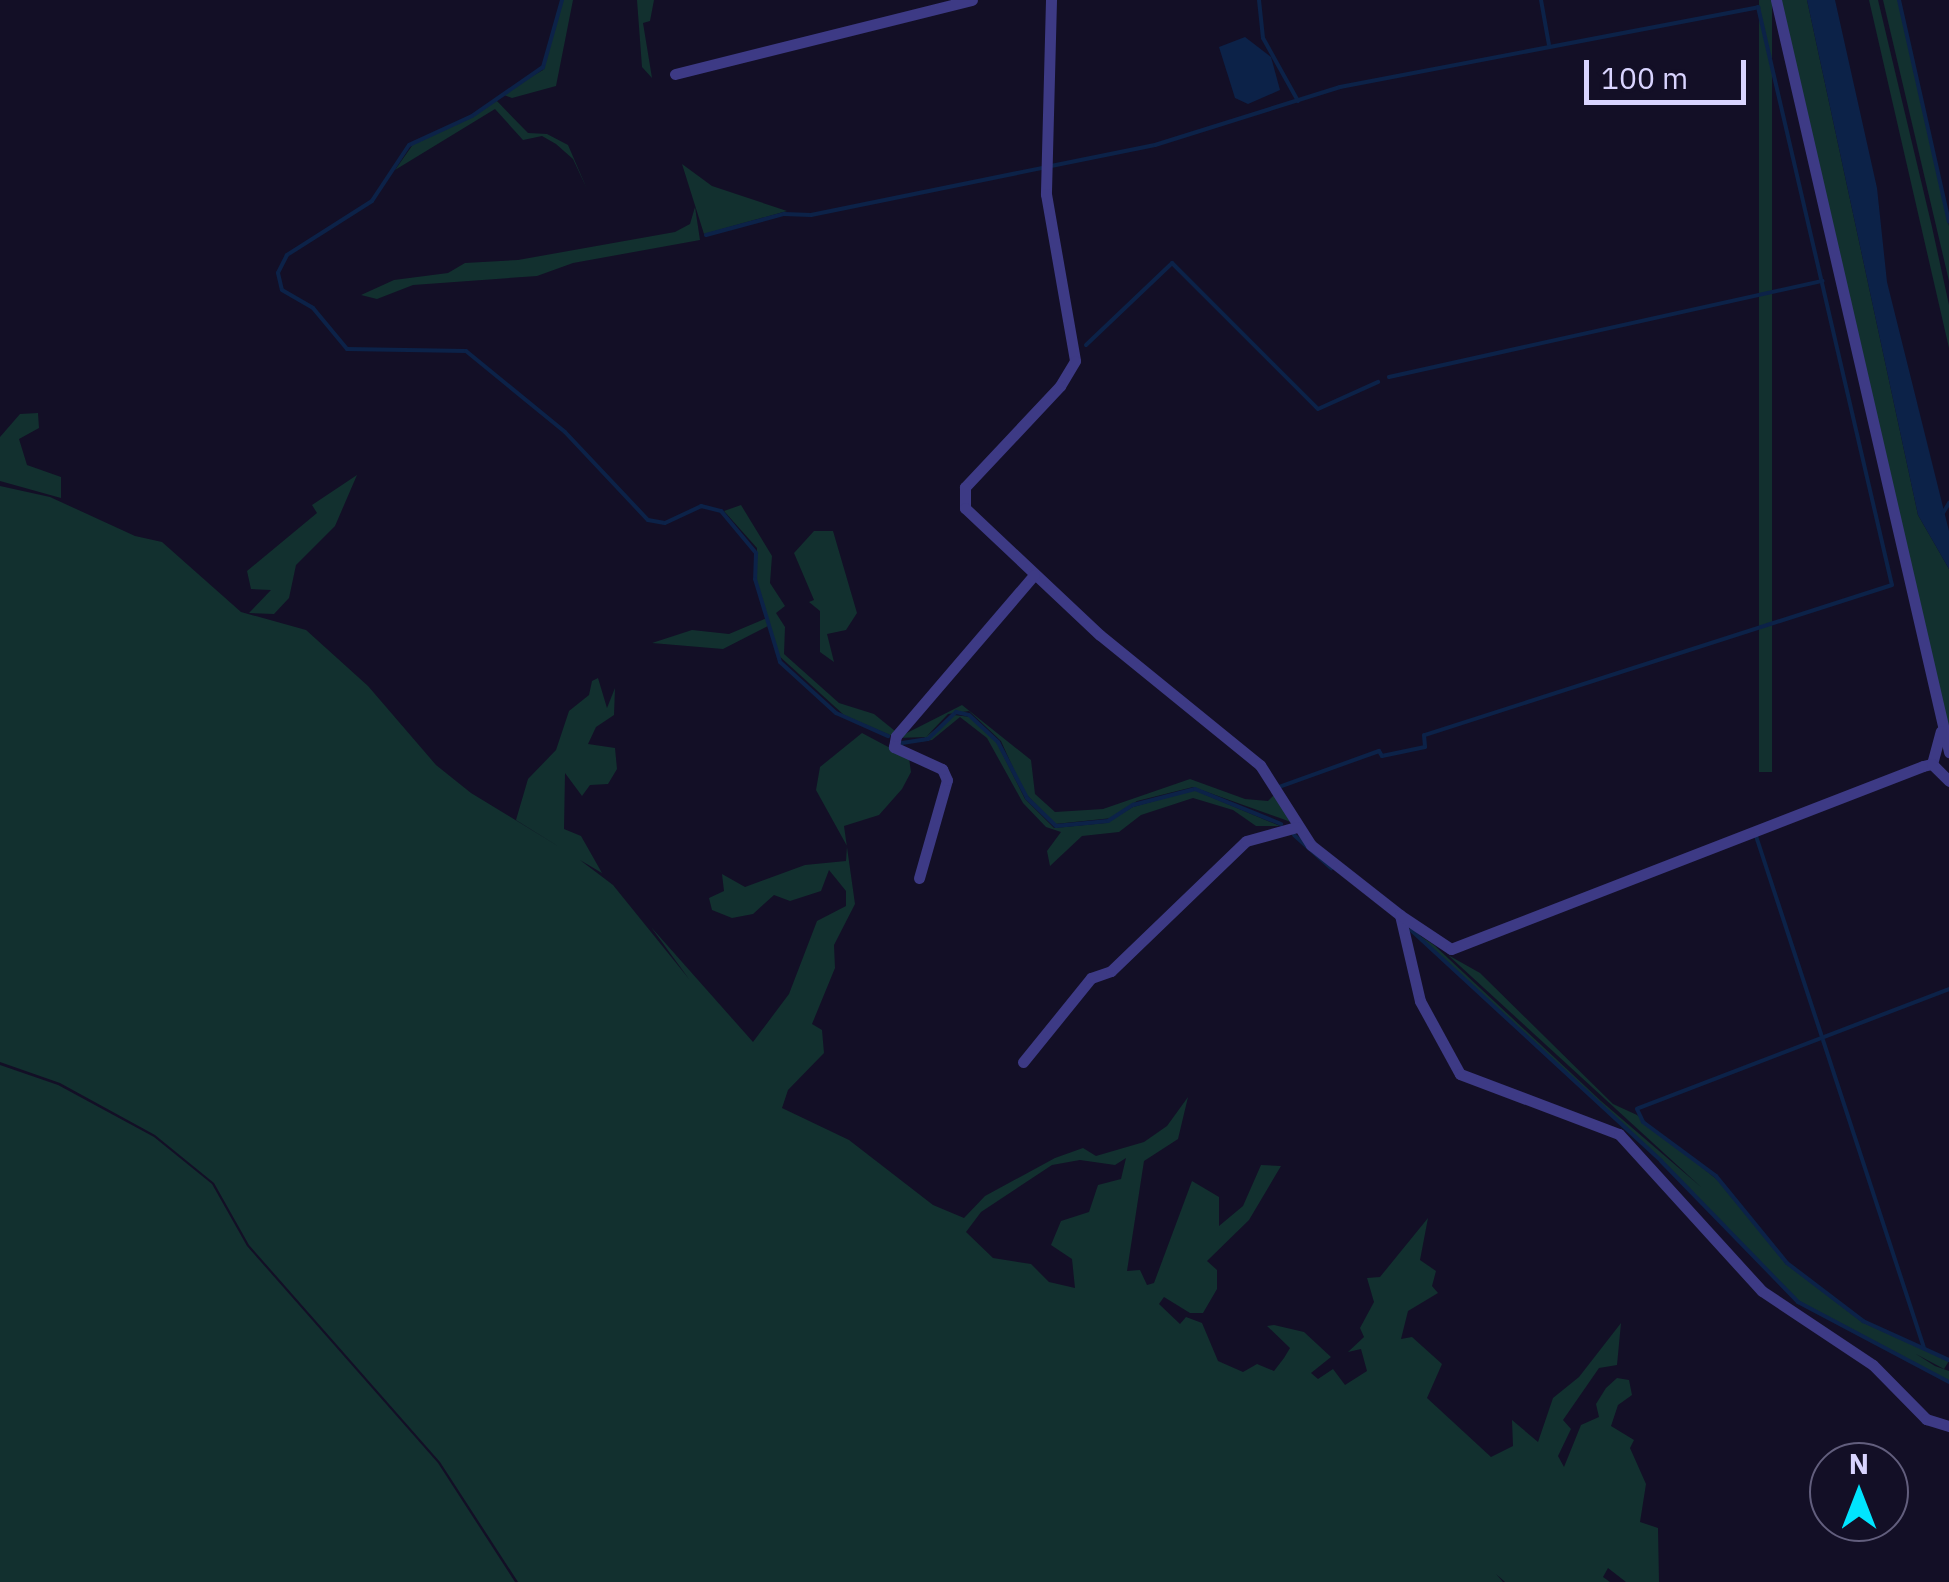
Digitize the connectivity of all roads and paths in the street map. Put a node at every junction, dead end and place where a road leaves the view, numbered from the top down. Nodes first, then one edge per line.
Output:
1 (972, 0) edge
2 (1051, 0) edge
3 (1776, 0) edge
4 (675, 74) dead end
5 (1034, 574) junction
6 (1943, 726) junction
7 (1949, 752) edge
8 (1932, 764) junction
9 (1949, 781) edge
10 (1297, 827) junction
11 (919, 878) dead end
12 (1400, 916) junction
13 (1023, 1062) dead end
14 (1949, 1426) edge

1 - 4 street
2 - 5 street
3 - 6 street
5 - 10 street
5 - 11 street
6 - 7 street
6 - 8 street
8 - 9 street
8 - 12 street
10 - 12 street
10 - 13 street
12 - 14 street

